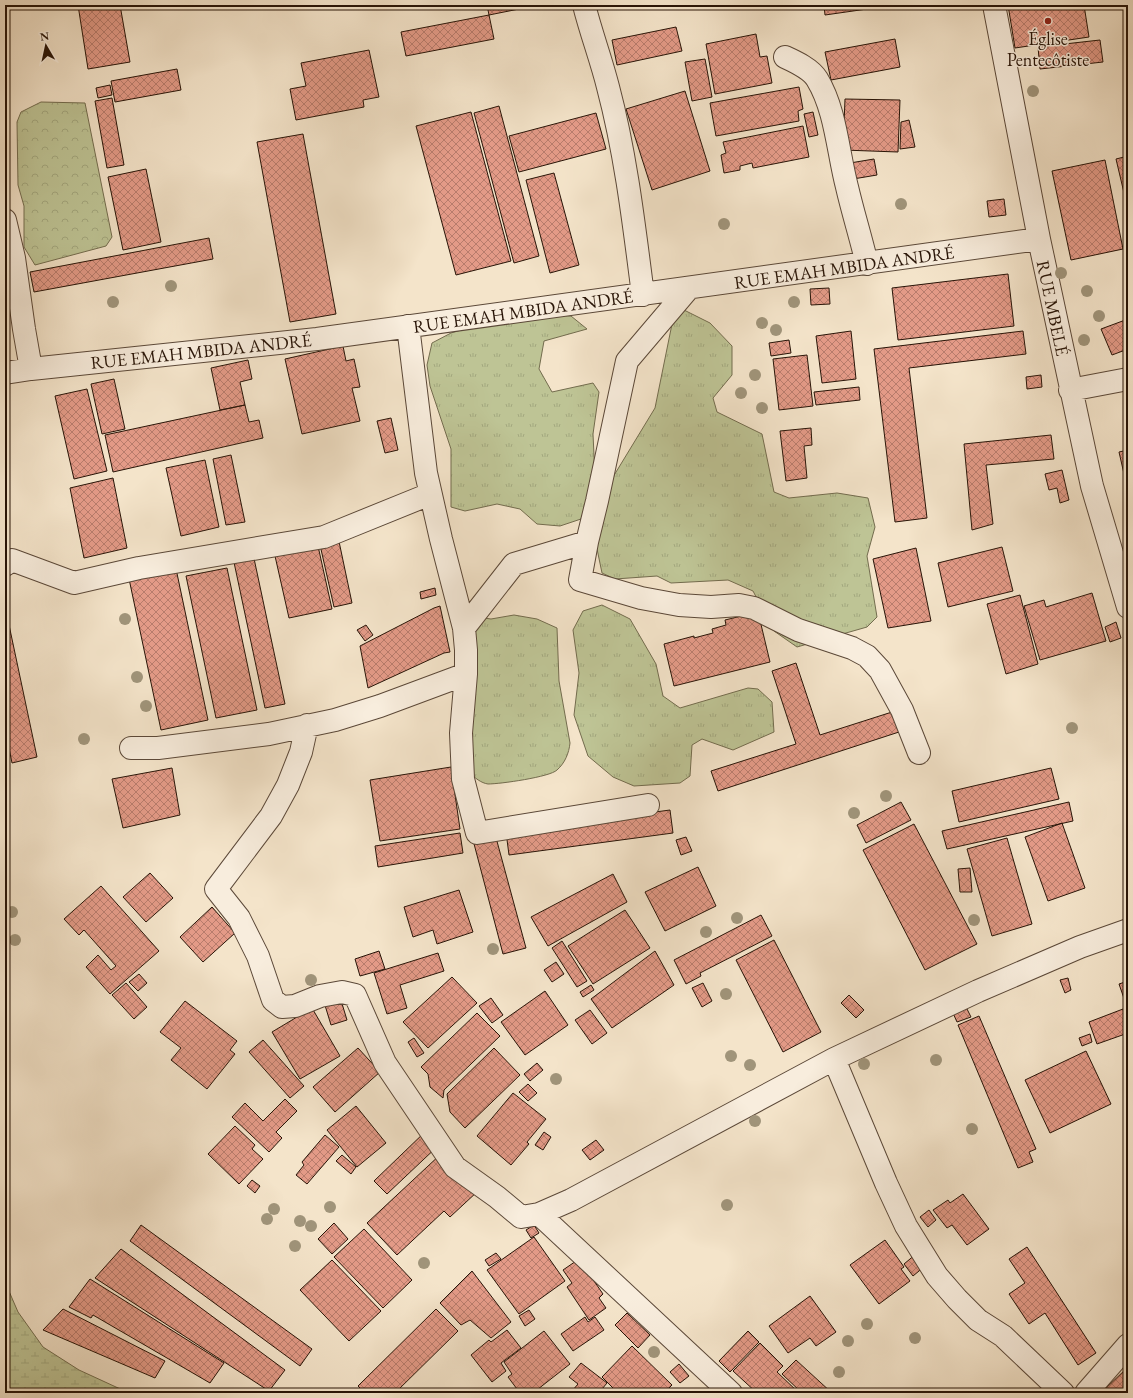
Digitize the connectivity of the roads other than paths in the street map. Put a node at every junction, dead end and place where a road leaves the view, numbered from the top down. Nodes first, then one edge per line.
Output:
1 (584, 5) edge
2 (994, 5) edge
3 (785, 57) dead end
4 (5, 220) edge
5 (1039, 239) junction
6 (867, 264) junction
7 (689, 288) junction
8 (644, 295) junction
9 (408, 326) junction
10 (32, 369) junction
11 (5, 373) edge
12 (1128, 379) edge
13 (1070, 390) junction
14 (430, 494) junction
15 (587, 542) junction
16 (5, 564) edge
17 (1128, 607) edge
18 (464, 628) junction
19 (466, 674) junction
20 (306, 726) junction
21 (131, 748) dead end
22 (919, 753) dead end
23 (648, 805) dead end
24 (1128, 930) edge
25 (834, 1059) junction
26 (538, 1214) junction
27 (1128, 1345) edge
28 (731, 1393) edge
29 (1063, 1393) edge
30 (1086, 1393) edge

1 - 8 street
2 - 5 street, RUE MBELÉ
3 - 6 street
4 - 10 street
5 - 6 street, RUE EMAH MBIDA ANDRÉ
5 - 13 street, RUE MBELÉ
6 - 7 street, RUE EMAH MBIDA ANDRÉ
7 - 8 street, RUE EMAH MBIDA ANDRÉ
7 - 15 street
8 - 9 street, RUE EMAH MBIDA ANDRÉ
9 - 10 street, RUE EMAH MBIDA ANDRÉ
9 - 14 street
10 - 11 street, RUE EMAH MBIDA ANDRÉ
12 - 13 street
13 - 17 street, RUE MBELÉ
14 - 16 street
14 - 18 street
15 - 18 street
15 - 22 street
18 - 19 street
19 - 20 street
19 - 23 street
20 - 21 street
20 - 26 street
24 - 25 street
25 - 26 street
25 - 29 street
26 - 28 street
27 - 30 street

